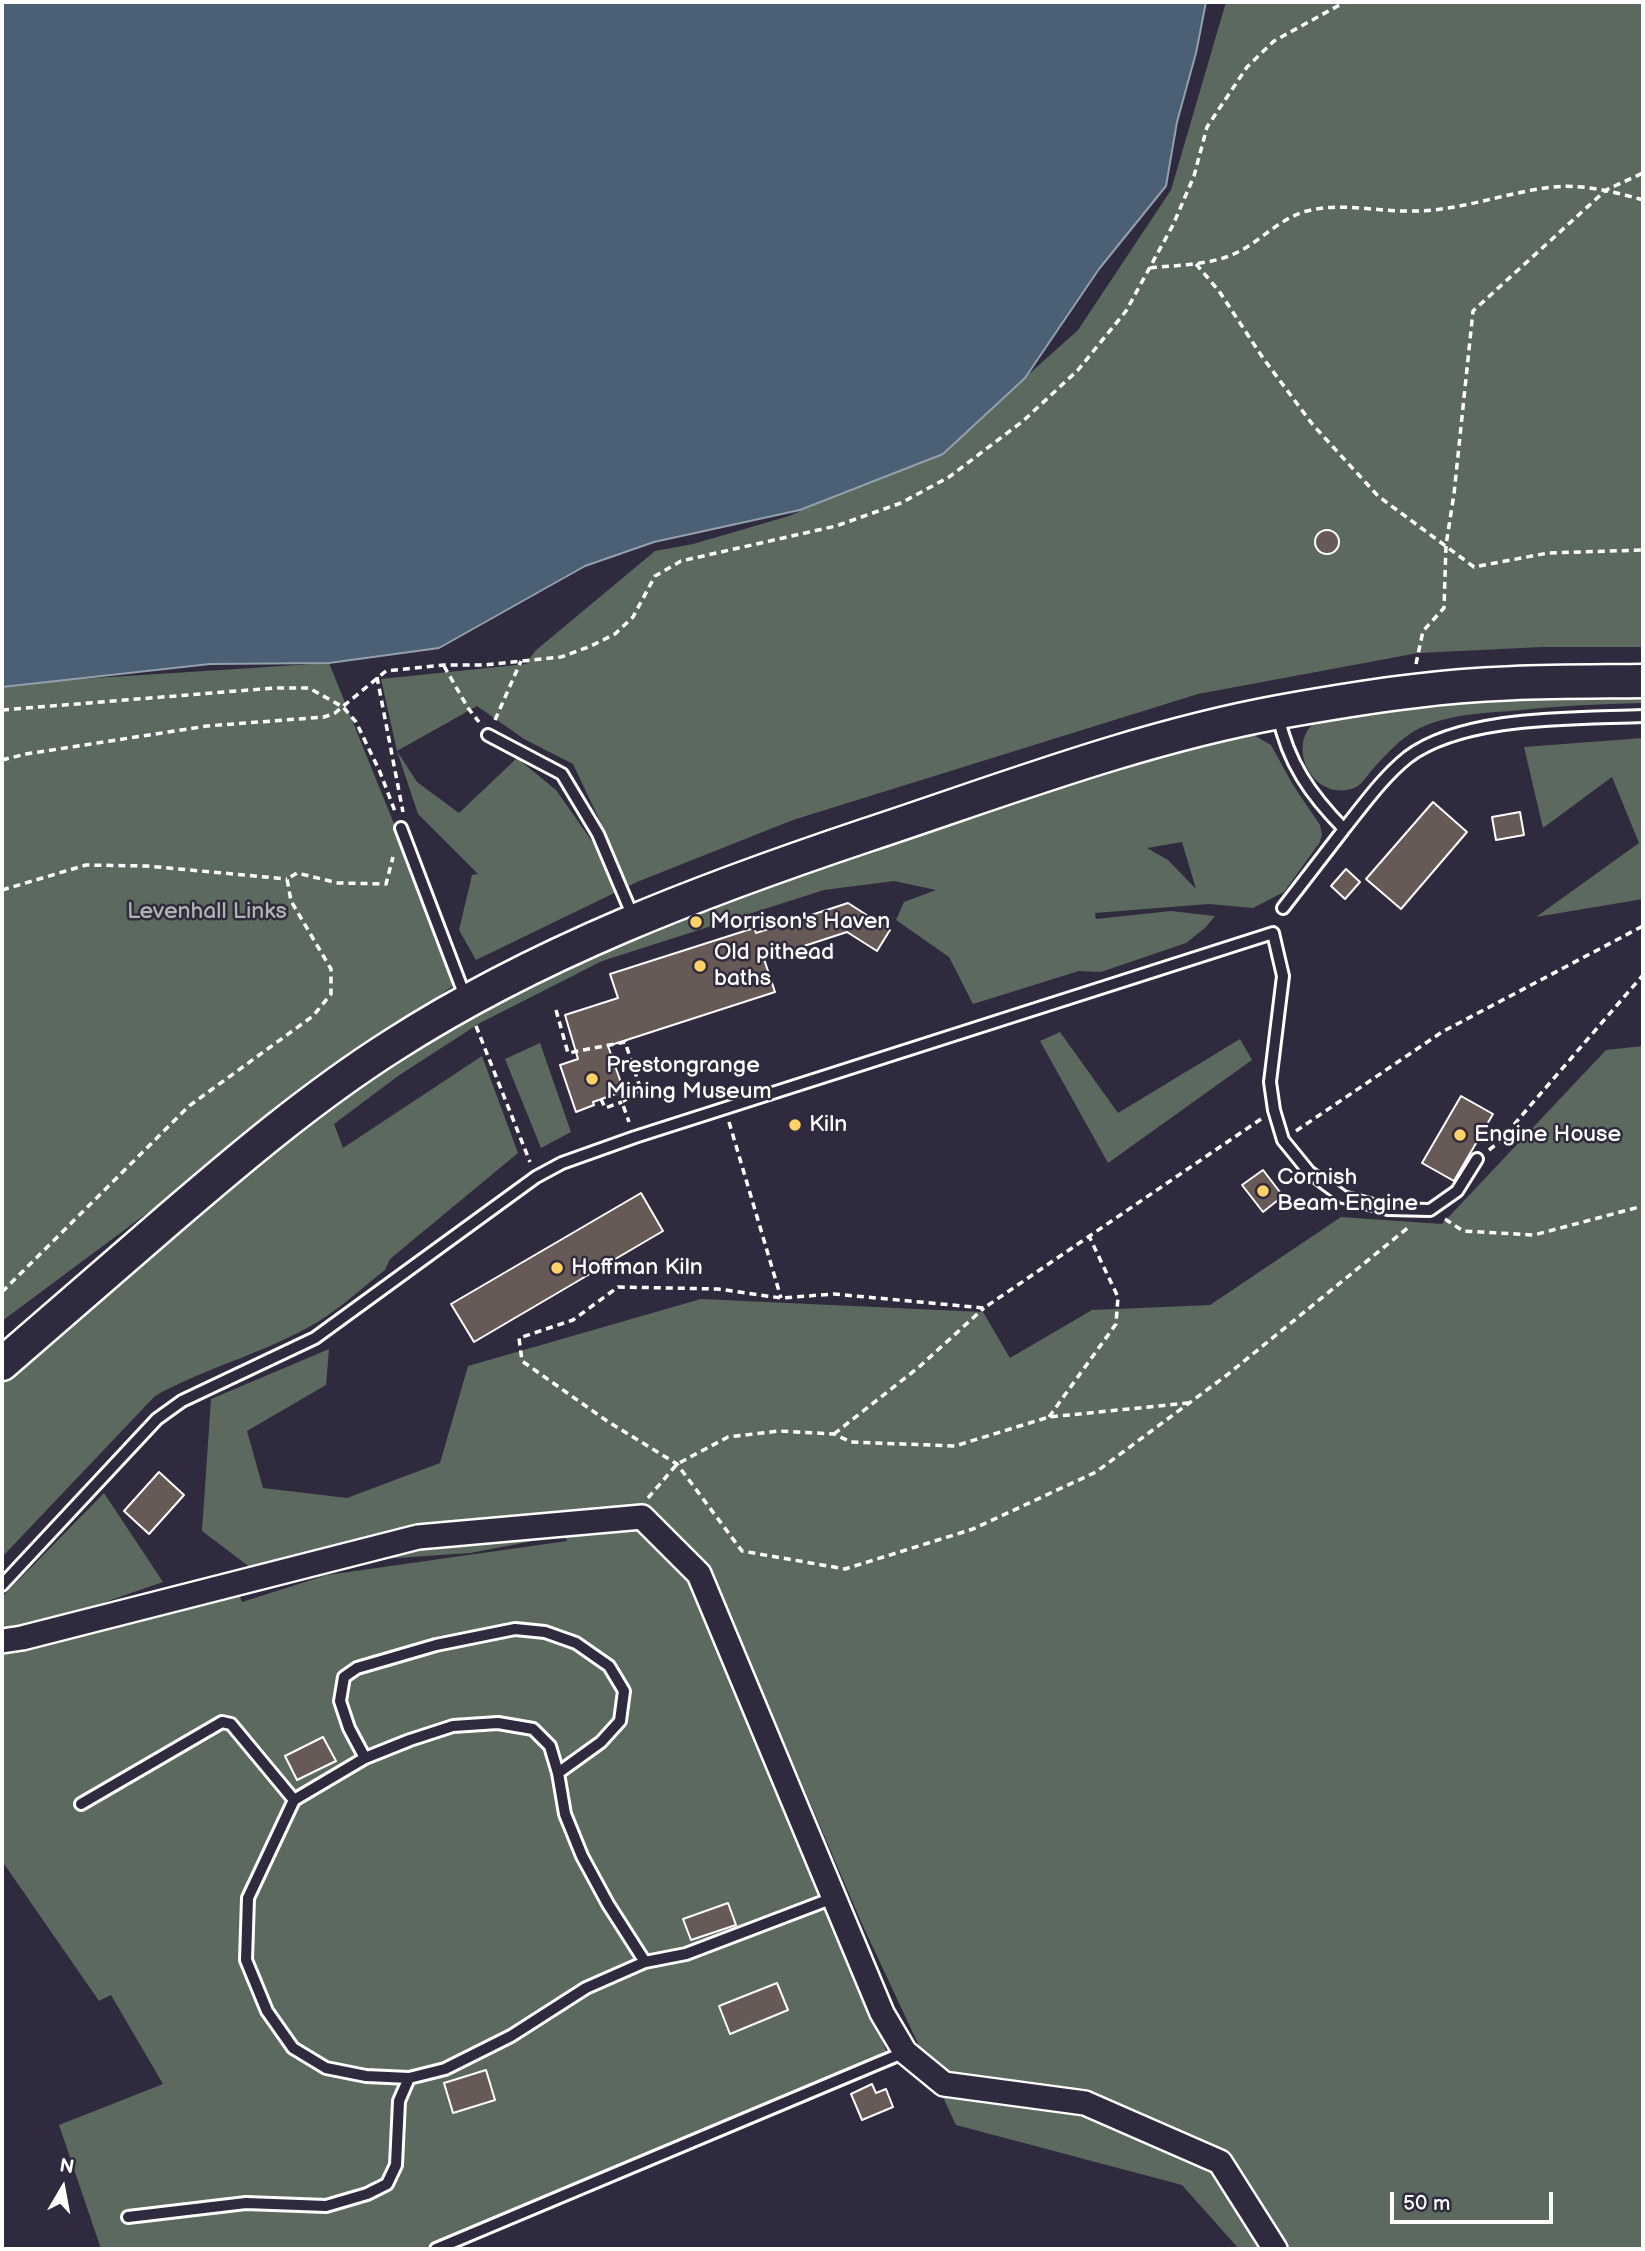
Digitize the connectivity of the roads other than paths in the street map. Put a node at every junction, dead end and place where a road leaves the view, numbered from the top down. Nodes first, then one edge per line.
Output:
1 (1643, 681) edge
2 (1278, 712) junction
3 (1643, 716) edge
4 (488, 735) road end
5 (401, 828) road end
6 (1344, 829) junction
7 (1283, 908) dead end
8 (634, 922) junction
9 (467, 1002) junction
10 (1477, 1159) road end
11 (2, 1364) edge
12 (2, 1585) edge
13 (2, 1641) edge
14 (365, 1758) junction
15 (558, 1773) junction
16 (294, 1800) junction
17 (81, 1804) dead end
18 (833, 1898) junction
19 (645, 1962) junction
20 (905, 2052) junction
21 (409, 2078) junction
22 (128, 2217) dead end
23 (436, 2249) edge
24 (1275, 2249) edge

1 - 2 main road
2 - 6 lane
2 - 8 main road
3 - 6 lane
4 - 8 lane
5 - 9 lane
6 - 7 lane
8 - 9 main road
9 - 11 main road
10 - 12 lane
13 - 18 street
14 - 15 lane
14 - 15 lane
14 - 16 lane
15 - 19 lane
16 - 17 lane
16 - 21 lane
18 - 19 lane
18 - 20 street
19 - 21 lane
20 - 23 lane
20 - 24 street
21 - 22 lane

